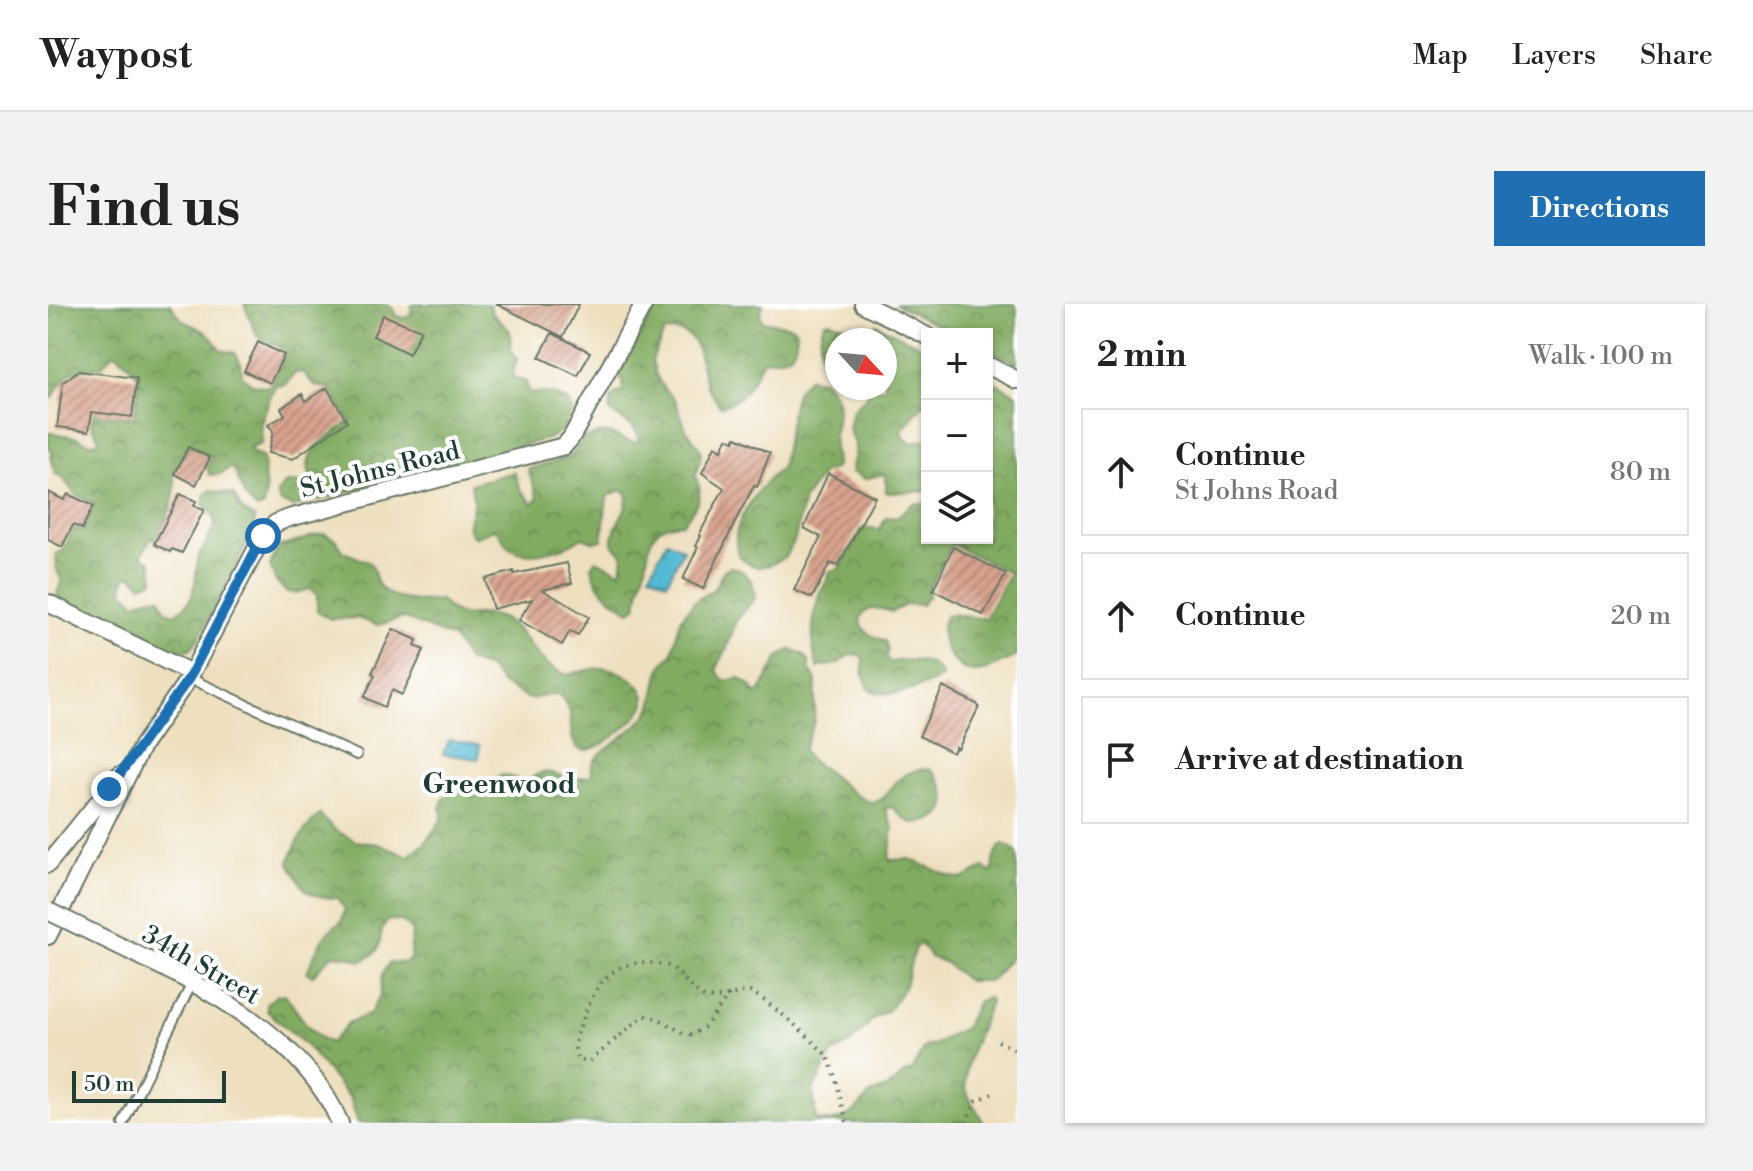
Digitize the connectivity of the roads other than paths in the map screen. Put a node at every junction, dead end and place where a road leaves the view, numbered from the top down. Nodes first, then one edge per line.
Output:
1 (644, 304) edge
2 (863, 304) edge
3 (921, 333) edge
4 (993, 368) edge
5 (1017, 380) edge
6 (48, 603) edge
7 (190, 675) junction
8 (142, 746) junction
9 (357, 755) dead end
10 (48, 864) edge
11 (48, 911) edge
12 (48, 936) edge
13 (192, 982) junction
14 (123, 1123) edge
15 (340, 1123) edge

1 - 7 street, St Johns Road
2 - 3 street
4 - 5 street
6 - 7 street
7 - 8 street, St Johns Road
7 - 9 lane
8 - 10 street
8 - 12 street, St Johns Road
11 - 13 street, 34th Street, bridge
13 - 14 lane
13 - 15 street, 34th Street

